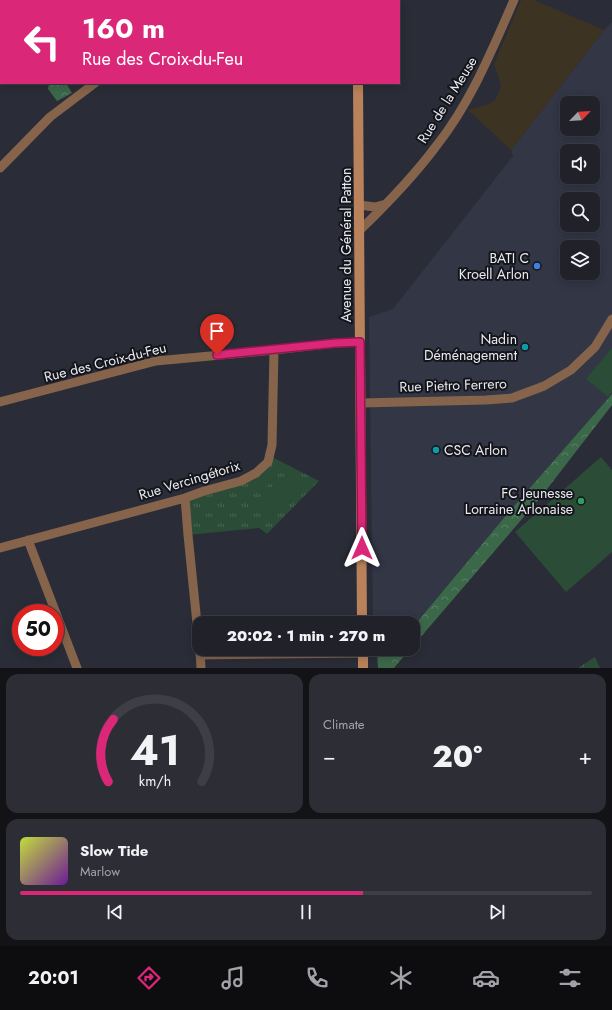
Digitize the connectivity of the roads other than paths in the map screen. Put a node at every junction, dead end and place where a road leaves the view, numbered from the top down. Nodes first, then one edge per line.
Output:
1 (514, 0) edge
2 (94, 84) edge
3 (358, 84) edge
4 (0, 168) edge
5 (359, 204) junction
6 (388, 204) junction
7 (360, 231) junction
8 (612, 319) edge
9 (360, 342) junction
10 (274, 350) junction
11 (0, 402) edge
12 (361, 402) junction
13 (185, 498) junction
14 (28, 540) junction
15 (0, 548) edge
16 (196, 616) edge
17 (362, 616) edge
18 (200, 656) edge
19 (363, 656) edge
20 (77, 668) edge
21 (201, 668) edge
22 (363, 668) edge

1 - 6 street, Rue de la Meuse
2 - 4 street
3 - 5 main road, Avenue du Général Patton
5 - 6 street
5 - 7 main road, Avenue du Général Patton
6 - 7 street, Rue de la Meuse
7 - 9 main road, Avenue du Général Patton
8 - 12 street, Rue Pietro Ferrero
9 - 10 street, Rue des Croix-du-Feu
9 - 12 main road, Avenue du Général Patton
10 - 11 street, Rue des Croix-du-Feu
10 - 13 street, Rue Vercingétorix
12 - 17 main road, Avenue du Général Patton
13 - 14 street, Rue Vercingétorix
13 - 16 street
14 - 15 street, Rue Vercingétorix
14 - 20 street
18 - 21 street
19 - 22 main road

